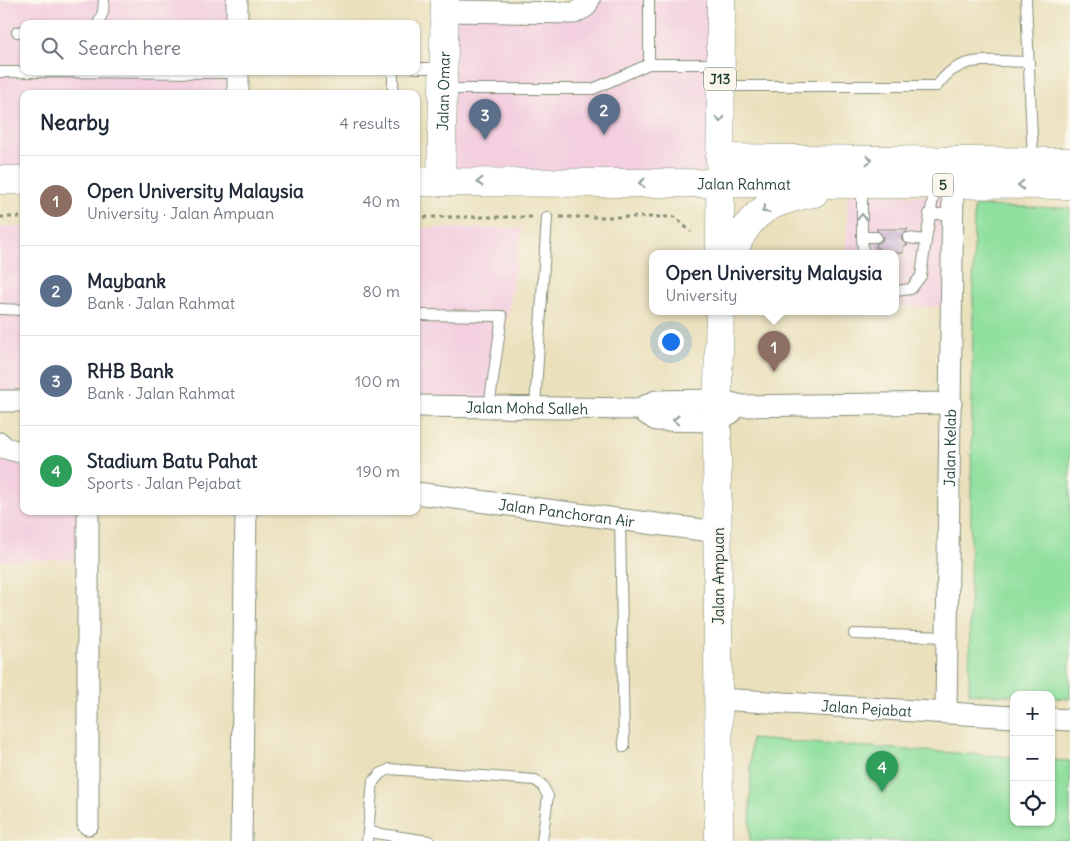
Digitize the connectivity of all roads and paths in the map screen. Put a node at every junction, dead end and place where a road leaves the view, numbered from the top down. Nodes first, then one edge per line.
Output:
1 (104, 0) edge
2 (237, 0) edge
3 (589, 0) edge
4 (649, 0) edge
5 (721, 0) edge
6 (1026, 0) edge
7 (445, 5) edge
8 (100, 20) edge
9 (237, 20) edge
10 (1029, 62) junction
11 (649, 64) junction
12 (420, 70) edge
13 (0, 72) edge
14 (20, 73) edge
15 (102, 75) edge
16 (393, 75) edge
17 (720, 75) junction
18 (238, 79) edge
19 (444, 79) junction
20 (393, 90) edge
21 (1033, 162) junction
22 (1070, 162) edge
23 (720, 170) junction
24 (0, 180) edge
25 (20, 180) edge
26 (429, 182) edge
27 (862, 184) junction
28 (944, 185) junction
29 (1070, 185) edge
30 (930, 214) junction
31 (952, 214) junction
32 (0, 217) edge
33 (20, 217) edge
34 (547, 217) dead end
35 (862, 237) junction
36 (876, 237) dead end
37 (908, 238) dead end
38 (926, 240) junction
39 (720, 250) edge
40 (734, 250) edge
41 (863, 250) edge
42 (899, 290) edge
43 (0, 310) edge
44 (20, 310) edge
45 (420, 315) edge
46 (720, 315) edge
47 (0, 401) edge
48 (20, 401) edge
49 (951, 403) junction
50 (420, 406) edge
51 (489, 407) junction
52 (535, 407) junction
53 (725, 409) junction
54 (0, 443) edge
55 (20, 452) edge
56 (420, 493) edge
57 (88, 515) edge
58 (246, 515) edge
59 (620, 518) junction
60 (718, 532) junction
61 (854, 634) dead end
62 (948, 637) junction
63 (719, 698) junction
64 (946, 712) junction
65 (1010, 717) edge
66 (1055, 719) edge
67 (1070, 720) edge
68 (624, 747) dead end
69 (88, 824) dead end
70 (367, 836) edge
71 (241, 841) edge
72 (429, 841) edge
73 (542, 841) edge
74 (720, 841) edge

1 - 8 lane
2 - 9 street
3 - 7 street
4 - 11 lane
5 - 17 main road, J13
6 - 10 lane
7 - 19 main road, Jalan Omar
10 - 17 lane
10 - 21 lane
11 - 17 lane
11 - 19 lane
12 - 19 lane
13 - 14 lane
15 - 18 lane
16 - 20 lane
17 -> 23 main road, J13
19 - 26 main road, Jalan Omar
21 - 22 main road, Jalan Rahmat / 5
23 -> 21 main road, Jalan Rahmat / 5
23 -> 26 main road, Jalan Rahmat
23 - 27 main road, Jalan Rahmat / 5
23 - 39 main road
24 - 25 main road
27 - 28 main road, Jalan Rahmat / 5
35 -> 27 lane
27 -> 40 main road
29 -> 28 main road, Jalan Rahmat / 5
28 - 30 lane
28 - 31 street, Jalan Kelab
30 - 31 lane
30 - 38 lane
31 - 49 street, Jalan Kelab
32 - 33 path
34 - 52 lane
35 - 36 lane
35 - 41 lane
37 - 38 lane
38 - 42 lane
43 - 44 lane
45 - 51 lane
46 - 53 main road, Jalan Ampuan
47 - 48 street
49 - 53 street
49 - 62 street, Jalan Kelab
50 - 51 street, Jalan Mohd Salleh
51 - 52 street, Jalan Mohd Salleh
52 - 53 street, Jalan Mohd Salleh
53 - 60 main road, Jalan Ampuan
54 - 55 street
56 - 59 street, Jalan Panchoran Air
57 - 69 street
58 - 71 street
59 - 60 street, Jalan Panchoran Air
59 - 68 lane
60 - 63 main road, Jalan Ampuan
61 - 62 lane
62 - 64 street, Jalan Kelab
63 - 64 street, Jalan Pejabat
63 - 74 main road, Jalan Ampuan
64 - 65 street, Jalan Pejabat
66 - 67 street
70 - 72 lane
70 - 73 lane

